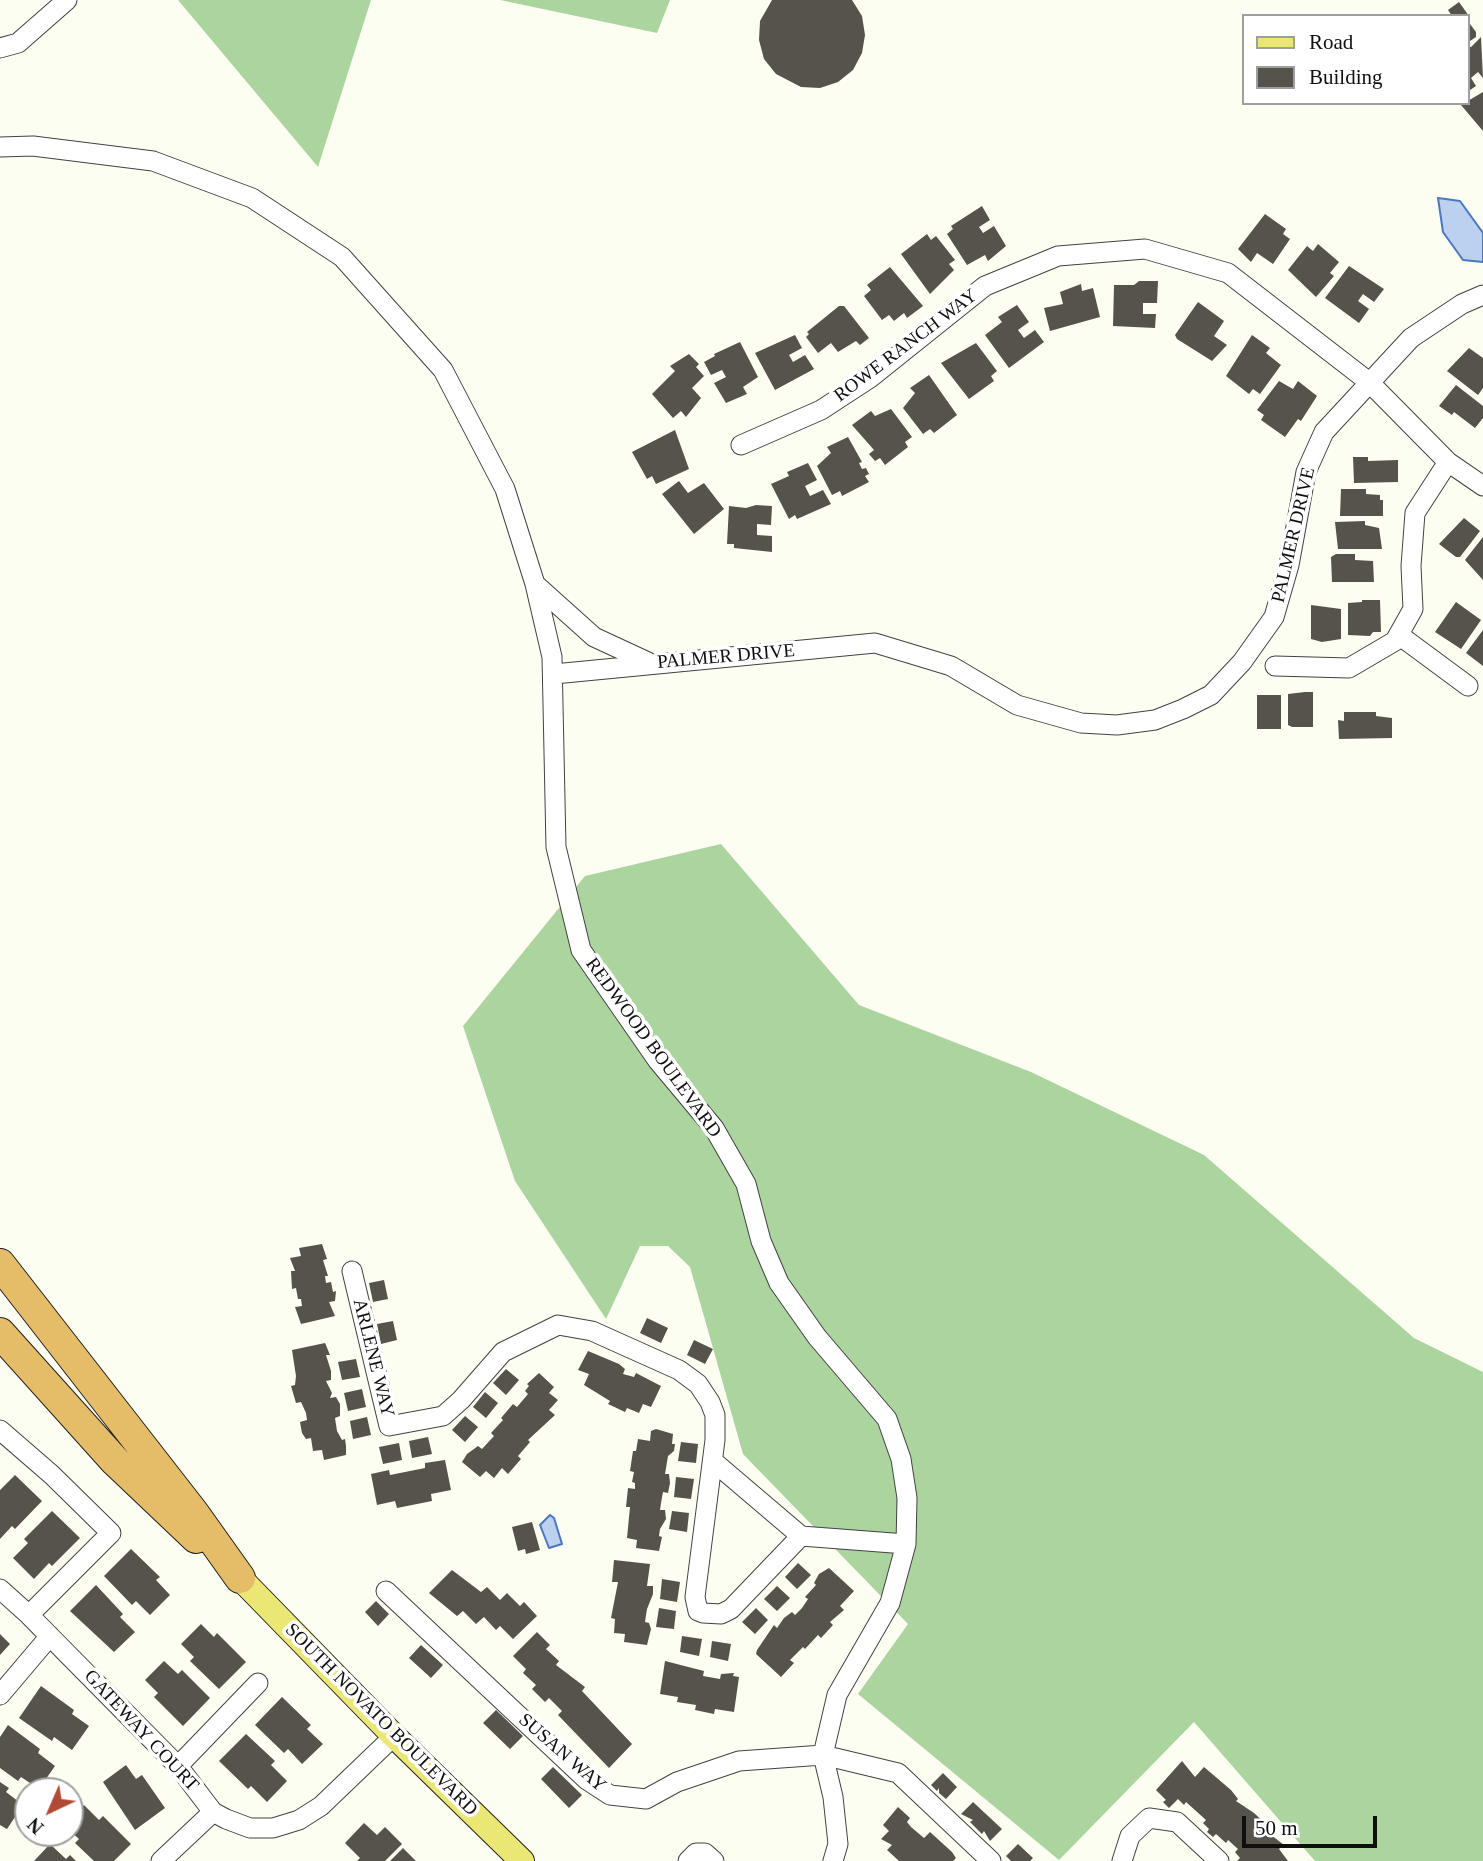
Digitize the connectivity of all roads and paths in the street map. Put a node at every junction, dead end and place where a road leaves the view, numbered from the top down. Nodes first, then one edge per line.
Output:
1 (67, 0) edge
2 (0, 48) edge
3 (0, 148) edge
4 (1483, 295) edge
5 (1369, 382) junction
6 (741, 445) dead end
7 (1448, 462) junction
8 (1481, 481) edge
9 (535, 584) junction
10 (1399, 635) junction
11 (653, 664) junction
12 (1275, 666) dead end
13 (554, 674) junction
14 (1468, 686) dead end
15 (0, 1264) edge
16 (352, 1271) dead end
17 (0, 1287) edge
18 (0, 1333) edge
19 (0, 1343) edge
20 (34, 1373) junction
21 (126, 1427) junction
22 (0, 1430) edge
23 (715, 1462) junction
24 (801, 1536) junction
25 (906, 1544) junction
26 (240, 1578) junction
27 (0, 1589) edge
28 (386, 1591) dead end
29 (29, 1615) junction
30 (50, 1636) junction
31 (258, 1683) dead end
32 (0, 1695) edge
33 (394, 1736) junction
34 (823, 1755) junction
35 (178, 1766) junction
36 (213, 1812) junction
37 (161, 1861) edge
38 (522, 1861) edge
39 (688, 1861) edge
40 (714, 1861) edge
41 (834, 1861) edge
42 (991, 1861) edge
43 (1122, 1861) edge
44 (1219, 1861) edge

1 - 2 street
3 - 9 street, REDWOOD BOULEVARD
4 - 5 street, PALMER DRIVE
5 - 6 street, ROWE RANCH WAY
5 - 7 street, ROWE RANCH WAY
5 - 11 street, PALMER DRIVE
7 - 8 street, ROWE RANCH WAY
7 - 10 street
9 - 11 street
9 - 13 street, REDWOOD BOULEVARD
10 - 12 street
10 - 14 street
11 - 13 street, PALMER DRIVE
13 - 25 street, REDWOOD BOULEVARD
15 - 21 highway
16 - 23 street, ARLENE WAY
17 - 21 highway
18 - 20 highway
19 - 20 highway
20 - 26 highway
21 - 26 highway
22 - 29 street
23 - 24 street
23 - 24 street, ARLENE WAY
24 - 25 street
25 - 34 street, REDWOOD BOULEVARD
26 - 33 main road, SOUTH NOVATO BOULEVARD
27 - 29 street, GATEWAY COURT
28 - 34 street, SUSAN WAY
29 - 30 street, GATEWAY COURT
30 - 32 street
30 - 35 street, GATEWAY COURT
31 - 35 street
33 - 36 street, GATEWAY COURT
33 - 38 main road, SOUTH NOVATO BOULEVARD
34 - 41 street, REDWOOD BOULEVARD
34 - 42 street, SUSAN WAY
35 - 36 street, GATEWAY COURT
36 - 37 street
39 - 40 street
43 - 44 street

